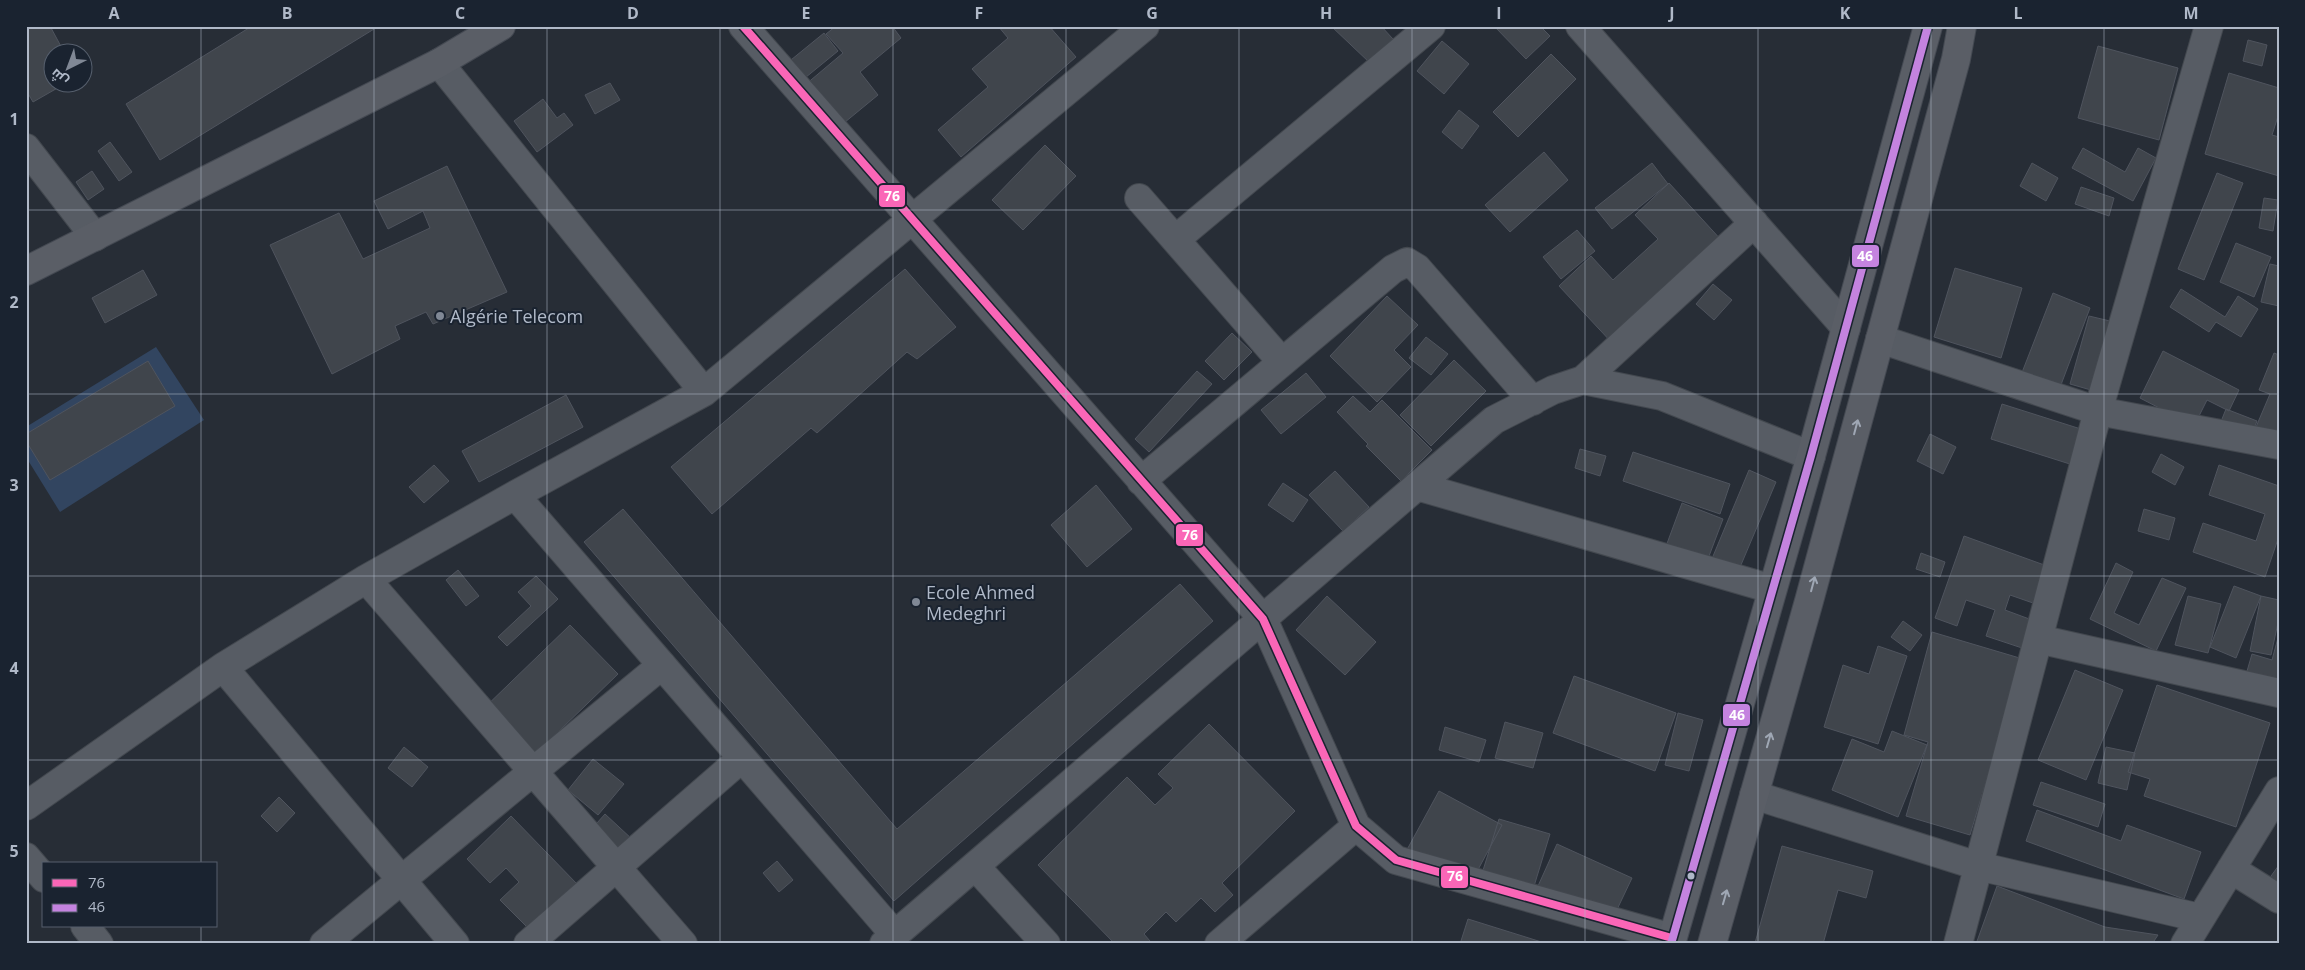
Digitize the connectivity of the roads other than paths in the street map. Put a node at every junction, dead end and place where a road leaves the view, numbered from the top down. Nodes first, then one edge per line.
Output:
1 (501, 26) edge
2 (743, 26) edge
3 (1145, 26) edge
4 (1431, 26) edge
5 (1580, 26) edge
6 (1928, 26) edge
7 (1962, 26) edge
8 (2209, 26) edge
9 (439, 63) junction
10 (26, 148) edge
11 (1139, 198) dead end
12 (911, 220) junction
13 (1754, 223) junction
14 (95, 237) junction
15 (1176, 239) junction
16 (26, 271) edge
17 (1846, 328) junction
18 (1880, 339) junction
19 (1282, 362) junction
20 (1583, 380) junction
21 (704, 392) junction
22 (1533, 401) junction
23 (2098, 411) junction
24 (2279, 445) edge
25 (1811, 456) junction
26 (1141, 481) junction
27 (1417, 486) junction
28 (516, 495) junction
29 (366, 579) junction
30 (1772, 589) junction
31 (1263, 619) junction
32 (2038, 639) junction
33 (662, 664) junction
34 (223, 667) junction
35 (2279, 693) edge
36 (742, 758) junction
37 (532, 772) junction
38 (2279, 791) edge
39 (1754, 795) junction
40 (26, 806) edge
41 (1356, 826) junction
42 (26, 857) edge
43 (975, 866) junction
44 (1978, 866) junction
45 (617, 868) junction
46 (2231, 869) junction
47 (42, 876) edge
48 (402, 880) junction
49 (2279, 899) edge
50 (2200, 918) junction
51 (87, 928) edge
52 (889, 940) edge
53 (1672, 941) edge
54 (100, 944) edge
55 (324, 944) edge
56 (455, 944) edge
57 (528, 944) edge
58 (683, 944) edge
59 (1046, 944) edge
60 (1219, 944) edge
61 (1712, 944) edge
62 (1958, 944) edge
63 (2185, 944) edge

1 - 9 main road
2 - 12 street
3 - 12 street
4 - 15 street
5 - 13 street
6 - 17 main road
7 - 18 main road
8 - 23 street
9 - 14 main road
9 - 21 street
10 - 14 street
11 - 15 street
12 - 21 street
12 - 26 street
13 - 17 street
13 - 20 street
14 - 16 main road
15 - 19 street
17 - 25 main road
18 - 23 street
39 -> 18 main road
19 - 22 street
19 - 26 street
20 - 22 street
20 - 25 street
21 - 28 street
22 - 27 street
23 - 24 street
23 - 32 street
25 - 30 main road
26 - 31 street
27 - 30 street
27 - 31 street
28 - 29 street
28 - 33 street
29 - 34 street
29 - 37 street
30 - 53 main road
31 - 41 street
31 - 43 street
32 - 35 street
32 - 44 street
33 - 36 street
33 - 37 street
34 - 40 street
34 - 48 street
36 - 45 street
36 - 52 street
37 - 45 street
37 - 48 street
38 - 46 street
39 - 44 street
61 -> 39 main road
41 - 53 street
41 - 60 street
42 - 47 street
43 - 52 street
43 - 59 street
44 - 50 street
44 - 62 street
45 - 57 street
45 - 58 street
46 - 49 street
46 - 50 street
48 - 55 street
48 - 56 street
50 - 63 street
51 - 54 street

